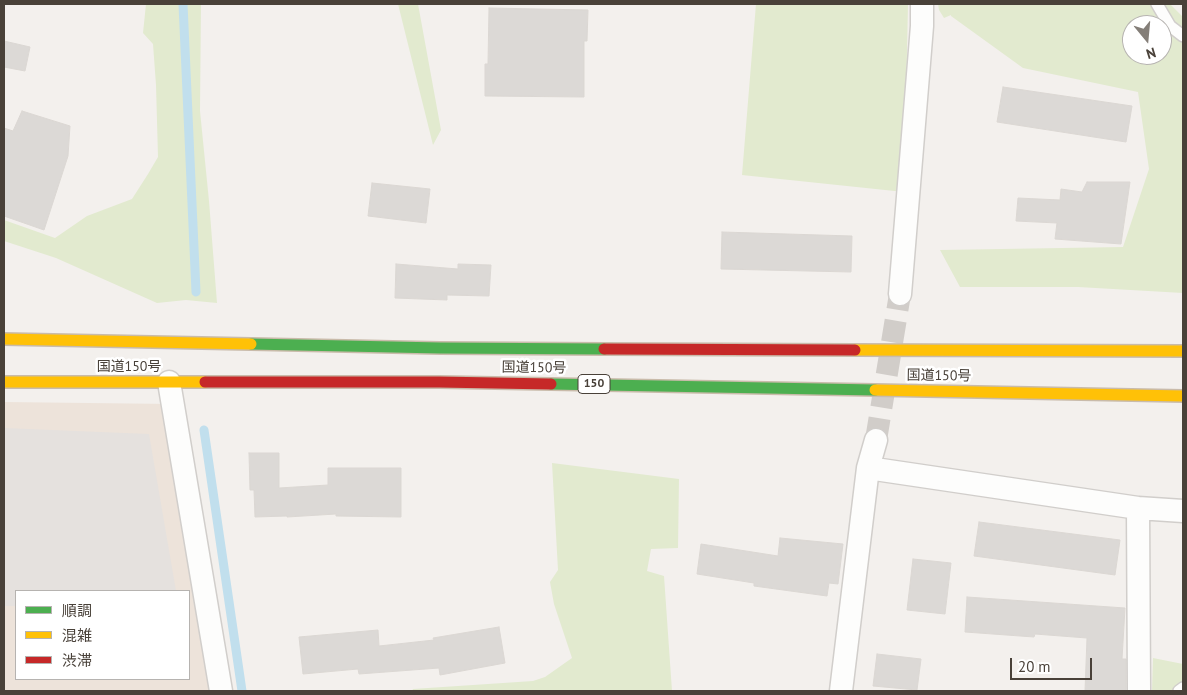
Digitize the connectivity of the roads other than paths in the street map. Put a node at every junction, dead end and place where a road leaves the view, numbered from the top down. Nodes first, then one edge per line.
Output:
1 (922, 4) edge
2 (1156, 4) edge
3 (1183, 36) edge
4 (900, 294) tunnel mouth
5 (4, 339) edge
6 (1183, 350) edge
7 (4, 382) edge
8 (169, 382) junction
9 (1183, 396) edge
10 (876, 440) tunnel mouth
11 (868, 468) junction
12 (1138, 508) junction
13 (1183, 511) edge
14 (1183, 688) edge
15 (221, 691) edge
16 (841, 691) edge
17 (1139, 691) edge
18 (1180, 691) edge

1 - 4 street
2 - 3 lane
5 - 6 highway, 国道150号
7 - 8 highway, 国道150号 / 150
8 - 9 highway, 国道150号 / 150
8 - 15 street
10 - 11 street
11 - 12 street
11 - 16 street
12 - 13 street
12 - 17 street
14 - 18 lane

